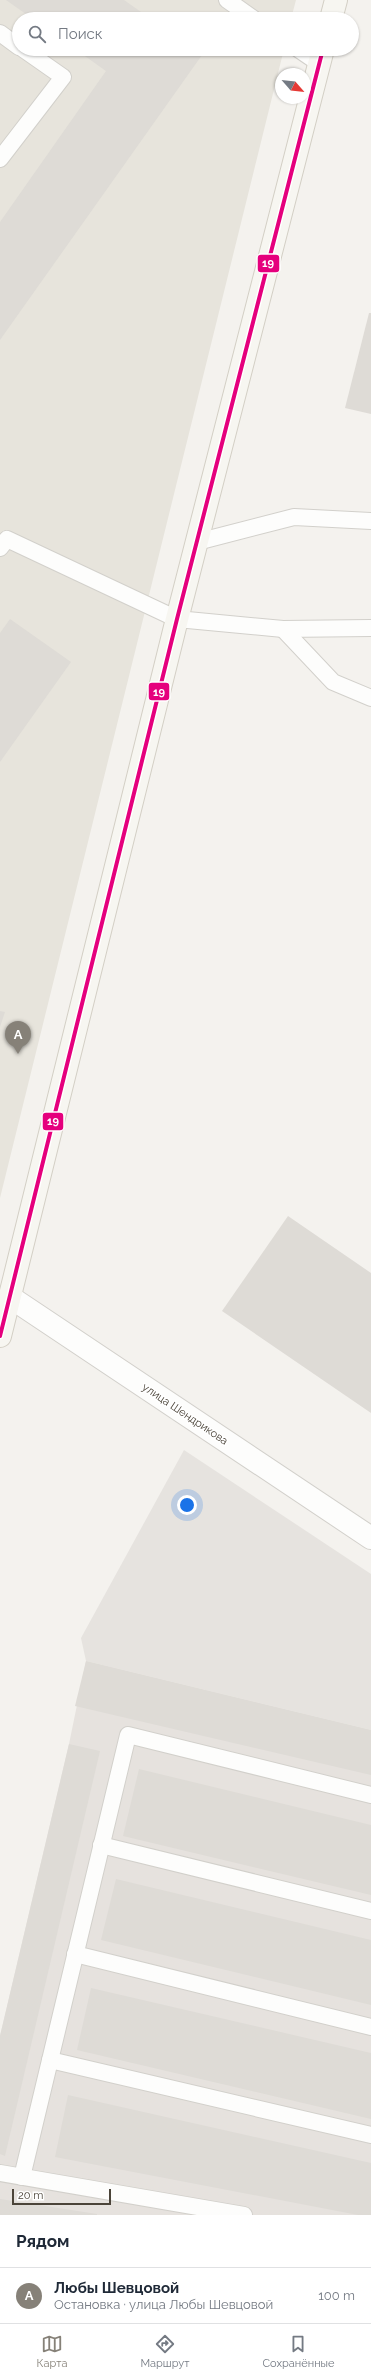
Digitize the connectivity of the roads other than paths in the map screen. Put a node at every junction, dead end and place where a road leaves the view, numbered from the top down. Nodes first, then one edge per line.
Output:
1 (227, 0) edge
2 (336, 0) edge
3 (244, 12) edge
4 (333, 12) edge
5 (0, 33) edge
6 (12, 41) edge
7 (33, 56) edge
8 (322, 56) edge
9 (0, 159) edge
10 (371, 521) edge
11 (2, 541) edge
12 (197, 542) junction
13 (177, 619) junction
14 (371, 628) edge
15 (283, 629) junction
16 (371, 698) edge
17 (5, 1293) edge
18 (0, 1336) edge
19 (371, 1538) edge
20 (371, 1795) edge
21 (101, 1845) junction
22 (371, 1911) edge
23 (75, 1954) junction
24 (371, 2027) edge
25 (50, 2060) junction
26 (371, 2135) edge
27 (0, 2173) edge
28 (22, 2177) junction
29 (244, 2215) edge

1 - 3 lane
2 - 4 street
5 - 6 lane
7 - 9 lane
8 - 12 street
10 - 12 lane
11 - 13 lane
12 - 13 street
13 - 15 lane
13 - 17 street
14 - 15 lane
15 - 16 lane
17 - 18 street
17 - 19 street, улица Шендрикова
20 - 21 lane
21 - 22 lane
21 - 23 lane
23 - 24 lane
23 - 25 lane
25 - 26 lane
25 - 28 lane
27 - 28 lane
28 - 29 lane

